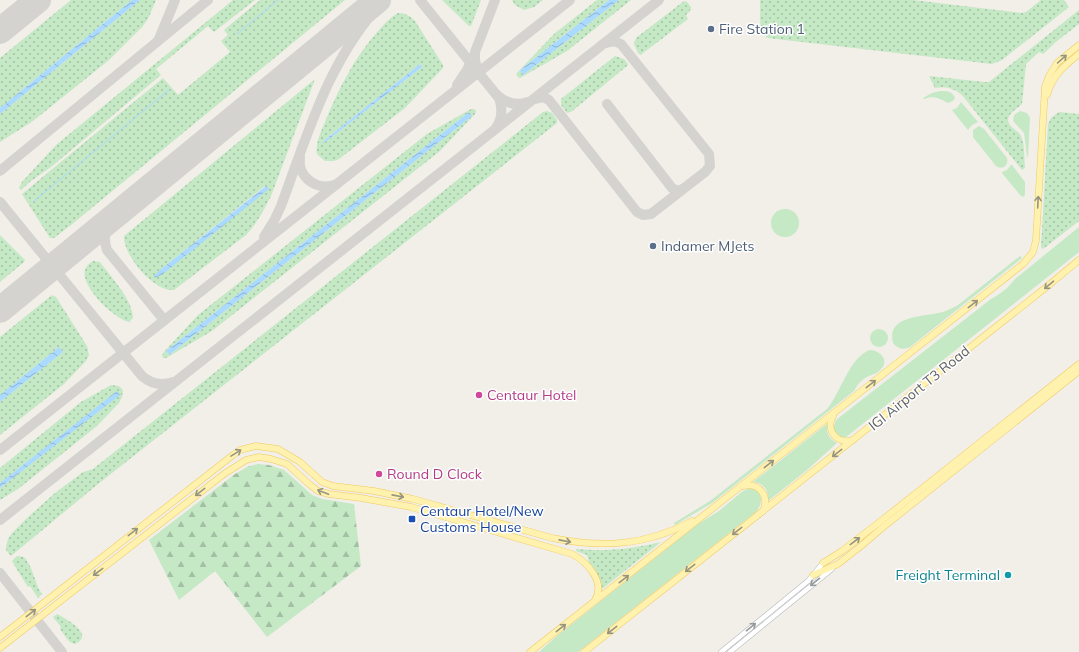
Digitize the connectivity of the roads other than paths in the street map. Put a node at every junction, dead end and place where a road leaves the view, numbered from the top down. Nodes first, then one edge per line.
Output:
1 (1079, 45) edge
2 (1079, 54) edge
3 (1044, 104) junction
4 (1079, 260) edge
5 (1079, 364) edge
6 (1079, 371) edge
7 (836, 412) junction
8 (856, 438) junction
9 (738, 488) junction
10 (709, 511) junction
11 (759, 514) junction
12 (822, 563) joint
13 (838, 564) junction
14 (814, 575) junction
15 (593, 603) junction
16 (0, 637) edge
17 (0, 648) edge
18 (530, 652) edge
19 (584, 652) edge
20 (720, 652) edge
21 (730, 652) edge

3 -> 1 main road
2 - 3 main road
7 -> 3 main road
4 -> 8 main road, IGI Airport T3 Road
12 -> 5 main road
6 - 13 main road
7 - 8 main road
9 -> 7 main road
8 -> 11 main road, IGI Airport T3 Road
9 - 10 main road
9 - 11 main road
15 -> 10 main road
16 -> 10 main road
11 -> 19 main road, IGI Airport T3 Road
12 - 14 street
13 - 14 main road
13 -> 21 street
20 -> 14 street
15 -> 17 main road
18 -> 15 main road

